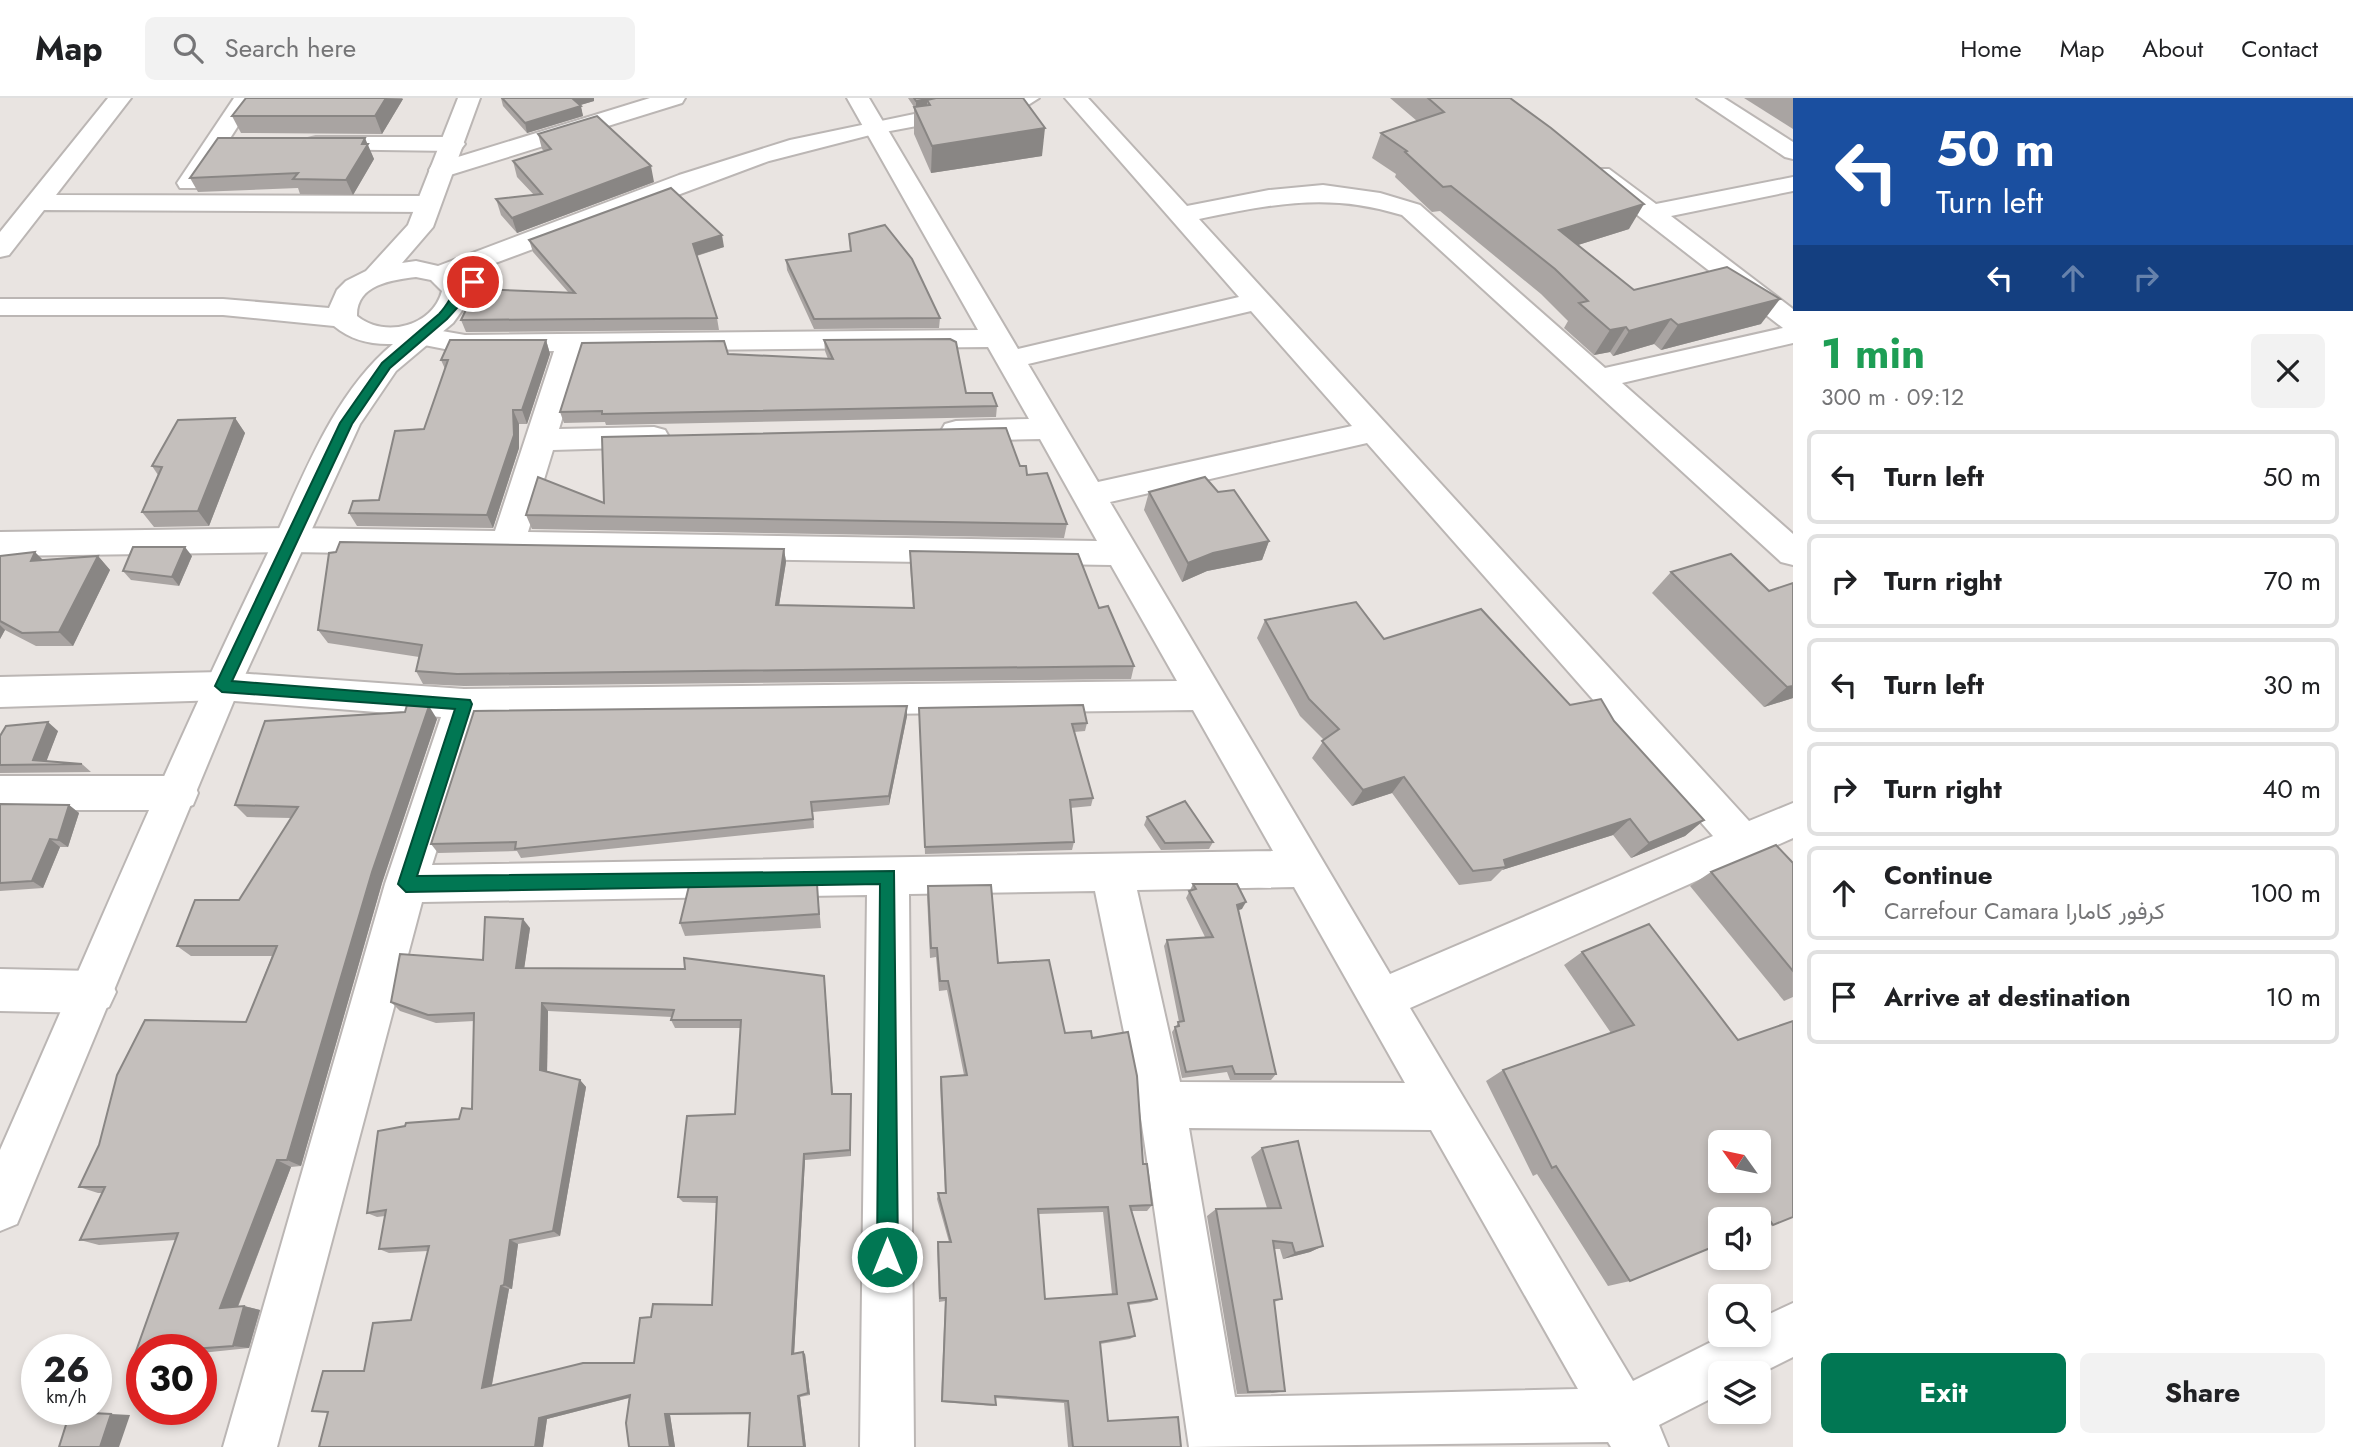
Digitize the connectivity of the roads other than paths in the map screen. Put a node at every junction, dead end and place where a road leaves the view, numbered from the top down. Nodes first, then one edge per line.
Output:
1 (120, 98) edge
2 (245, 98) edge
3 (469, 98) edge
4 (674, 98) edge
5 (1028, 98) edge
6 (1076, 98) edge
7 (1708, 98) edge
8 (865, 113) edge
9 (215, 143) junction
10 (241, 144) edge
11 (294, 144) edge
12 (453, 144) junction
13 (1793, 152) edge
14 (1576, 155) edge
15 (441, 170) junction
16 (1793, 184) edge
17 (37, 202) junction
18 (174, 205) junction
19 (1651, 213) junction
20 (1181, 215) junction
21 (424, 216) junction
22 (0, 249) edge
23 (375, 277) junction
24 (443, 289) junction
25 (351, 291) junction
26 (1259, 301) junction
27 (0, 307) edge
28 (223, 307) junction
29 (1793, 322) edge
30 (1793, 334) edge
31 (419, 335) junction
32 (571, 342) junction
33 (352, 344) junction
34 (1002, 349) junction
35 (1599, 379) junction
36 (346, 423) junction
37 (1049, 429) junction
38 (1375, 430) junction
39 (925, 432) edge
40 (678, 437) edge
41 (541, 440) junction
42 (1087, 496) junction
43 (290, 540) junction
44 (508, 543) junction
45 (0, 544) edge
46 (1121, 553) junction
47 (1793, 553) edge
48 (222, 686) junction
49 (0, 692) edge
50 (1204, 695) junction
51 (464, 704) junction
52 (0, 793) edge
53 (179, 793) junction
54 (1793, 820) edge
55 (1741, 840) junction
56 (1307, 869) junction
57 (1112, 872) junction
58 (888, 876) junction
59 (406, 884) junction
60 (0, 990) edge
61 (94, 992) junction
62 (1383, 998) junction
63 (1161, 1105) junction
64 (1446, 1107) junction
65 (0, 1207) edge
66 (1793, 1329) edge
67 (1632, 1431) edge
68 (1215, 1436) edge
69 (250, 1447) edge
70 (887, 1447) edge

1 - 17 street
2 - 9 street
3 - 12 street
4 - 15 street
5 - 8 street
6 - 20 street
7 - 13 street
8 - 24 street
8 - 34 street
9 - 10 street
9 - 18 street
11 - 12 street
12 - 15 street
14 - 19 street
15 - 21 street
16 - 19 street
17 - 18 street
17 - 22 street
18 - 21 street
19 - 29 street
20 - 26 street
20 - 35 street
21 - 23 street
21 - 24 street
23 - 24 street
23 - 25 street
24 - 31 street
24 - 33 street
25 - 28 street
25 - 33 street
26 - 34 street
26 - 38 street
27 - 28 street
28 - 33 street
30 - 35 street
31 - 32 street
31 - 36 street
32 - 34 street
32 - 41 street
33 - 36 street
34 - 37 street
35 - 47 street
36 - 43 street
37 - 39 street
37 - 42 street
38 - 42 street
38 - 55 street
40 - 41 street
41 - 44 street
42 - 46 street
43 - 44 street
43 - 45 street
43 - 48 street
44 - 46 street
46 - 50 street
48 - 49 street
48 - 51 street
48 - 53 street
50 - 51 street
50 - 56 street
51 - 59 street
52 - 53 street
53 - 61 street
54 - 55 street
55 - 62 street
56 - 57 street
56 - 62 street
57 - 58 street
57 - 63 street
58 - 59 street
58 - 70 street
59 - 69 street
60 - 61 street
61 - 65 street
62 - 64 street
63 - 64 street
63 - 68 street
64 - 67 street
66 - 67 street
67 - 68 street

